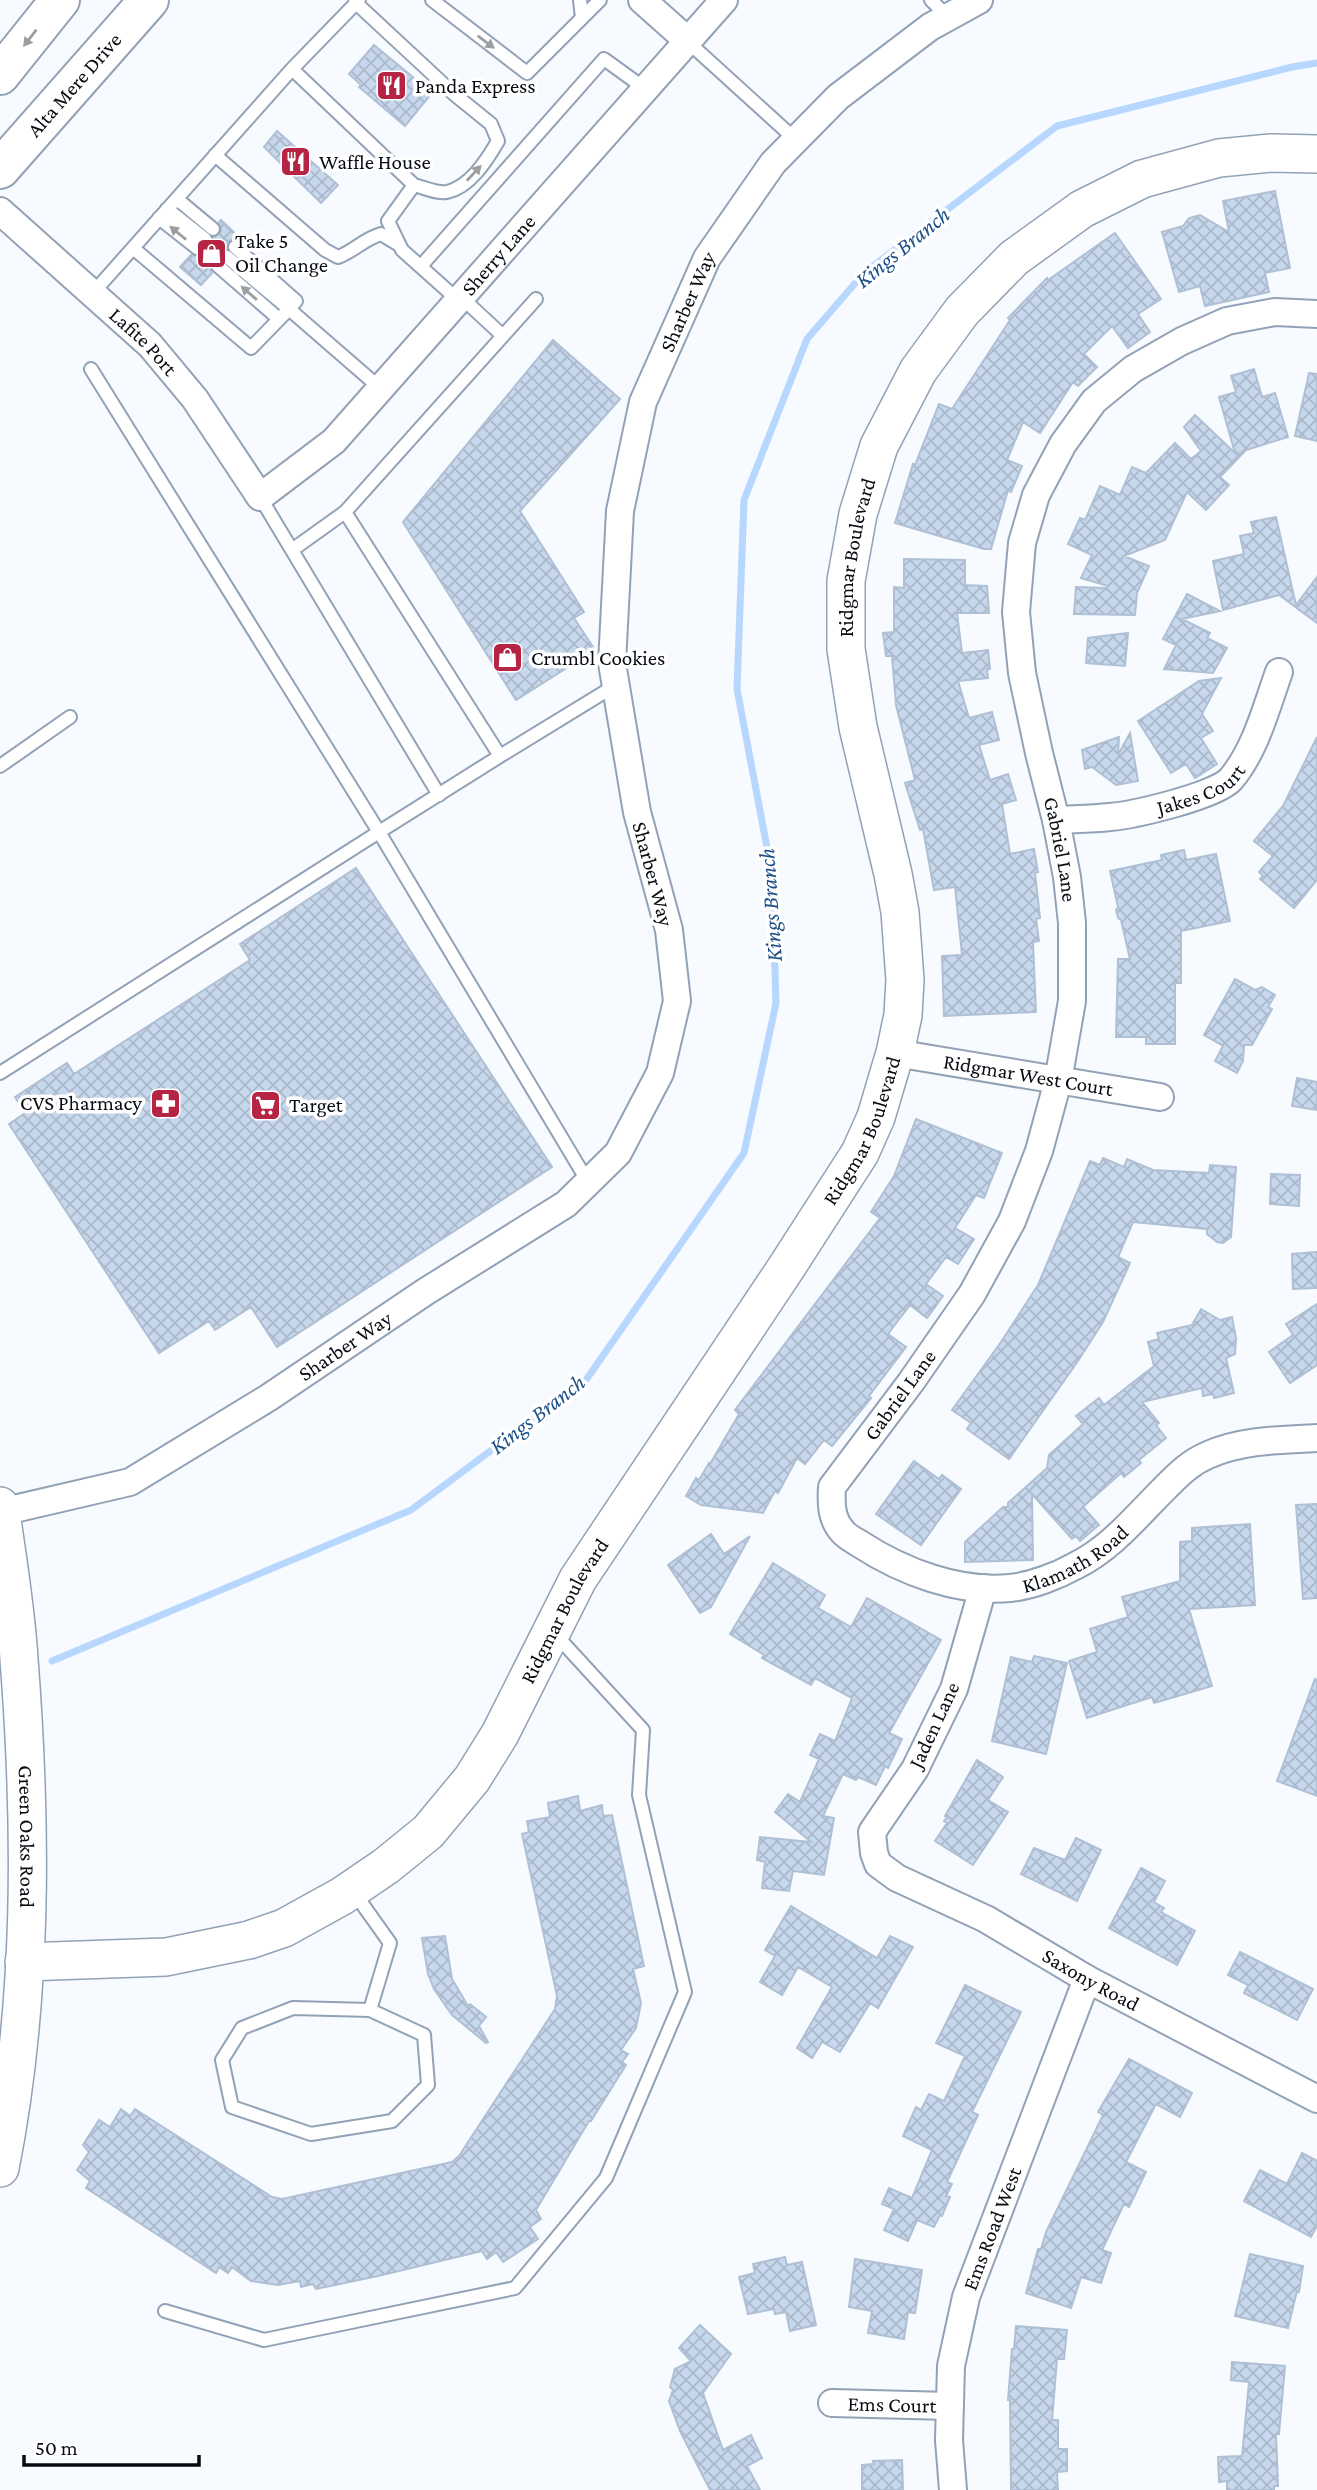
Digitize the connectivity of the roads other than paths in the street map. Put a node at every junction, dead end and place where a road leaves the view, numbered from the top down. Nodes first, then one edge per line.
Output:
1 (60, 0) edge
2 (149, 0) edge
3 (432, 0) edge
4 (580, 0) edge
5 (600, 0) edge
6 (642, 0) edge
7 (724, 0) edge
8 (979, 0) edge
9 (357, 1) edge
10 (939, 9) edge
11 (582, 18) junction
12 (687, 40) junction
13 (292, 69) junction
14 (0, 75) edge
15 (644, 88) junction
16 (796, 140) junction
17 (1317, 154) edge
18 (215, 155) junction
19 (0, 169) edge
20 (414, 185) junction
21 (168, 209) junction
22 (0, 211) edge
23 (401, 246) junction
24 (133, 248) junction
25 (421, 266) junction
26 (92, 293) junction
27 (459, 298) junction
28 (536, 299) dead end
29 (289, 309) junction
30 (1317, 314) edge
31 (279, 319) junction
32 (503, 336) junction
33 (92, 369) dead end
34 (380, 388) junction
35 (260, 497) junction
36 (345, 512) junction
37 (292, 550) junction
38 (1279, 672) dead end
39 (616, 685) junction
40 (70, 718) dead end
41 (500, 756) junction
42 (0, 765) edge
43 (439, 795) junction
44 (1056, 820) junction
45 (379, 832) junction
46 (895, 1053) junction
47 (0, 1073) edge
48 (1058, 1081) junction
49 (1160, 1097) dead end
50 (588, 1182) junction
51 (1317, 1438) edge
52 (831, 1504) joint
53 (0, 1506) edge
54 (1, 1512) edge
55 (983, 1588) junction
56 (552, 1631) junction
57 (874, 1853) joint
58 (351, 1888) junction
59 (24, 1962) junction
60 (1087, 1979) junction
61 (370, 2011) junction
62 (1317, 2099) edge
63 (0, 2168) edge
64 (165, 2311) dead end
65 (832, 2403) dead end
66 (950, 2406) junction
67 (953, 2490) edge

1 -> 14 main road
2 - 19 main road, Alta Mere Drive
3 -> 11 lane
4 - 11 lane
5 - 11 lane
6 - 12 street
7 - 12 street, Sherry Lane
8 - 10 street, Sharber Way
9 - 13 lane
20 -> 9 lane
10 - 16 street, Sharber Way
12 - 15 street, Sherry Lane
12 - 16 lane
13 - 18 lane
13 - 20 lane
15 - 25 lane
15 - 27 street, Sherry Lane
16 - 39 street, Sharber Way
17 - 46 street, Ridgmar Boulevard
18 - 21 lane
18 - 23 lane
20 - 23 lane
21 -> 21 lane
21 - 24 lane
22 - 26 street, Lafite Port
23 - 25 lane
24 - 26 lane
24 - 31 lane
25 - 27 lane
26 - 35 street, Lafite Port
27 - 32 lane
27 - 34 street, Sherry Lane
28 - 32 lane
29 - 31 lane
31 -> 29 lane
29 - 34 lane
30 - 44 street, Gabriel Lane
32 - 36 lane
33 - 45 lane
34 - 35 street, Sherry Lane
35 - 37 lane
36 - 37 lane
36 - 41 lane
37 - 43 lane
38 - 44 street, Jakes Court
39 - 41 lane
39 - 50 street, Sharber Way
40 - 42 lane
41 - 43 lane
43 - 45 lane
44 - 48 street, Gabriel Lane
45 - 47 lane
45 - 50 lane
46 - 48 street, Ridgmar West Court
46 - 56 street, Ridgmar Boulevard
48 - 49 street, Ridgmar West Court
48 - 52 street, Gabriel Lane
50 - 54 street, Sharber Way
51 - 55 street, Klamath Road
52 - 55 street, Klamath Road
53 - 54 street, Green Oaks Road
54 - 59 street, Green Oaks Road
55 - 57 street, Jaden Lane
56 - 58 street, Ridgmar Boulevard
56 - 64 lane
57 - 60 street, Saxony Road
58 - 59 street, Ridgmar Boulevard
58 - 61 lane
59 - 63 street, Green Oaks Road
60 - 62 street, Saxony Road
60 - 66 street, Ems Road West
61 - 61 lane
65 - 66 street, Ems Court
66 - 67 street, Ems Road West

